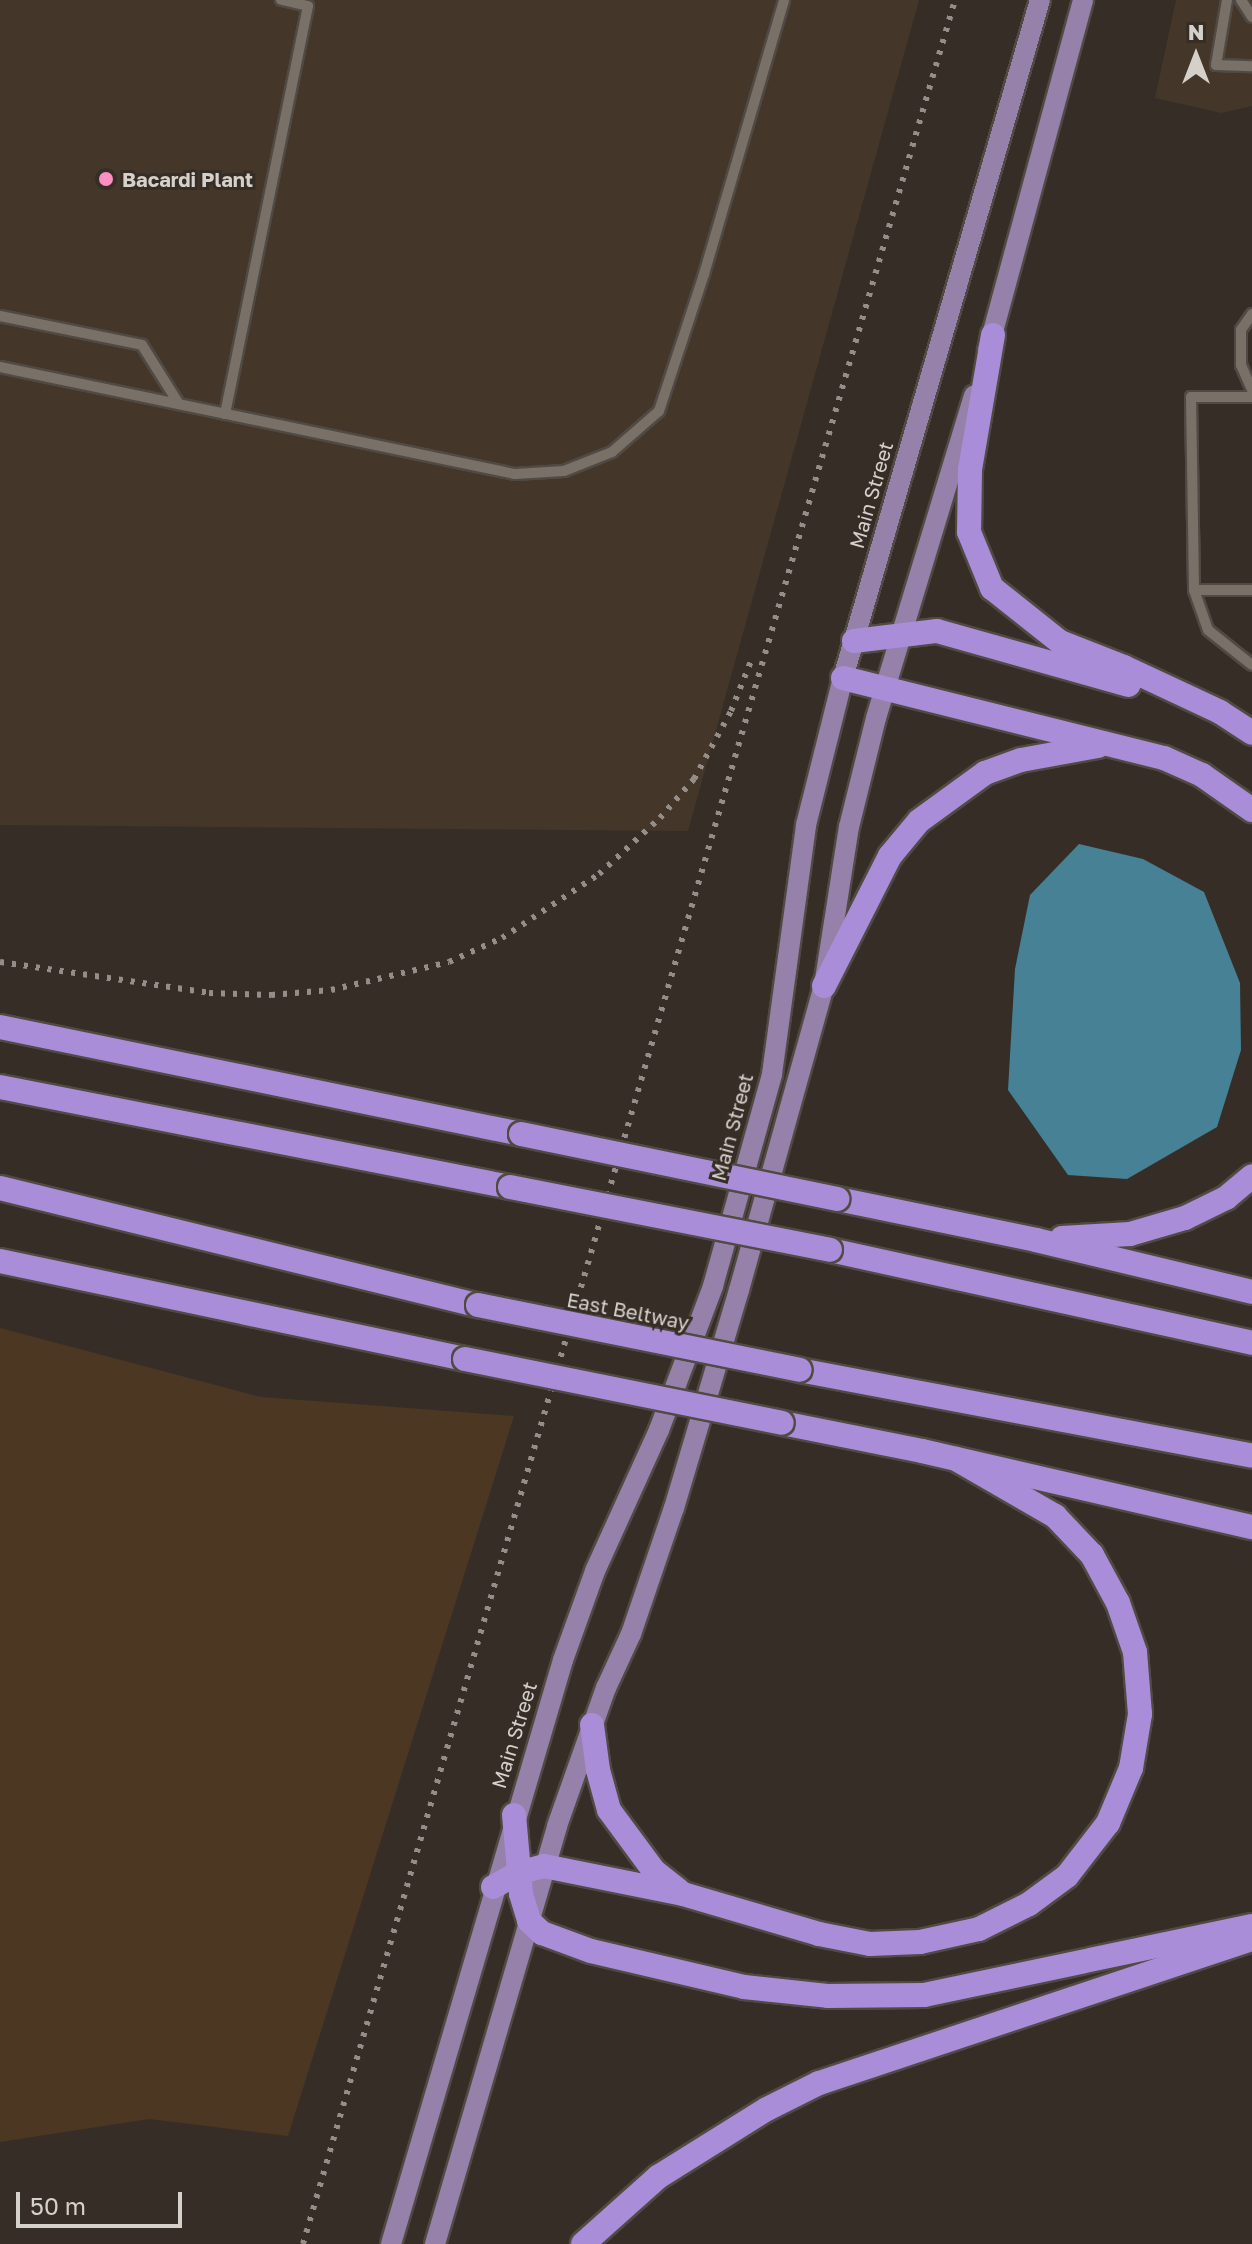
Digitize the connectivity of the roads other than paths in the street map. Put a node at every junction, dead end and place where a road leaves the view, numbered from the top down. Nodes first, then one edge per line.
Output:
1 (281, 0) edge
2 (784, 0) edge
3 (1040, 0) edge
4 (1083, 0) edge
5 (1227, 0) edge
6 (1241, 0) edge
7 (1252, 17) edge
8 (1252, 66) edge
9 (1252, 314) edge
10 (0, 316) edge
11 (993, 335) junction
12 (0, 367) edge
13 (1252, 390) edge
14 (1252, 397) edge
15 (179, 404) junction
16 (225, 414) junction
17 (1194, 590) junction
18 (1252, 590) edge
19 (899, 636) junction
20 (854, 641) junction
21 (1252, 665) edge
22 (843, 678) junction
23 (885, 687) junction
24 (1220, 712) junction
25 (1252, 733) edge
26 (1105, 744) junction
27 (1252, 810) edge
28 (824, 986) junction
29 (0, 1027) edge
30 (0, 1087) edge
31 (1252, 1176) edge
32 (0, 1188) edge
33 (1036, 1240) junction
34 (0, 1261) edge
35 (1252, 1292) edge
36 (1252, 1343) edge
37 (1252, 1456) edge
38 (956, 1459) junction
39 (1252, 1527) edge
40 (592, 1725) junction
41 (514, 1815) junction
42 (544, 1866) junction
43 (518, 1873) junction
44 (493, 1887) junction
45 (683, 1894) junction
46 (529, 1921) junction
47 (1252, 1926) edge
48 (1252, 1939) edge
49 (391, 2244) edge
50 (435, 2244) edge
51 (583, 2244) edge

1 - 16 lane
2 - 16 lane
3 - 20 main road, Main Street
4 - 11 main road
5 - 8 lane
6 - 7 lane
9 - 13 lane
10 - 15 lane
11 - 19 main road
11 - 24 highway
12 - 15 lane
14 - 17 lane
15 - 16 lane
17 - 18 lane
17 - 21 lane
19 - 20 highway
19 - 23 main road
19 - 24 highway
20 - 22 main road, Main Street
22 - 23 highway
22 - 41 main road, Main Street
23 - 26 highway
23 - 28 main road
24 - 25 highway
26 - 27 highway
26 - 28 highway
28 - 40 main road
29 - 33 highway, bridge
30 - 36 highway, bridge
31 - 33 highway
32 - 37 highway, East Beltway, bridge
33 - 35 highway
34 - 38 highway, bridge
38 - 39 highway
38 - 45 highway
40 - 42 main road
40 - 45 highway
41 - 43 highway
41 - 44 main road, Main Street
42 - 43 highway
42 - 45 highway
42 - 46 main road
43 - 44 highway
43 - 46 highway
44 - 49 main road, Main Street
46 - 47 highway
46 - 50 main road
48 - 51 highway

